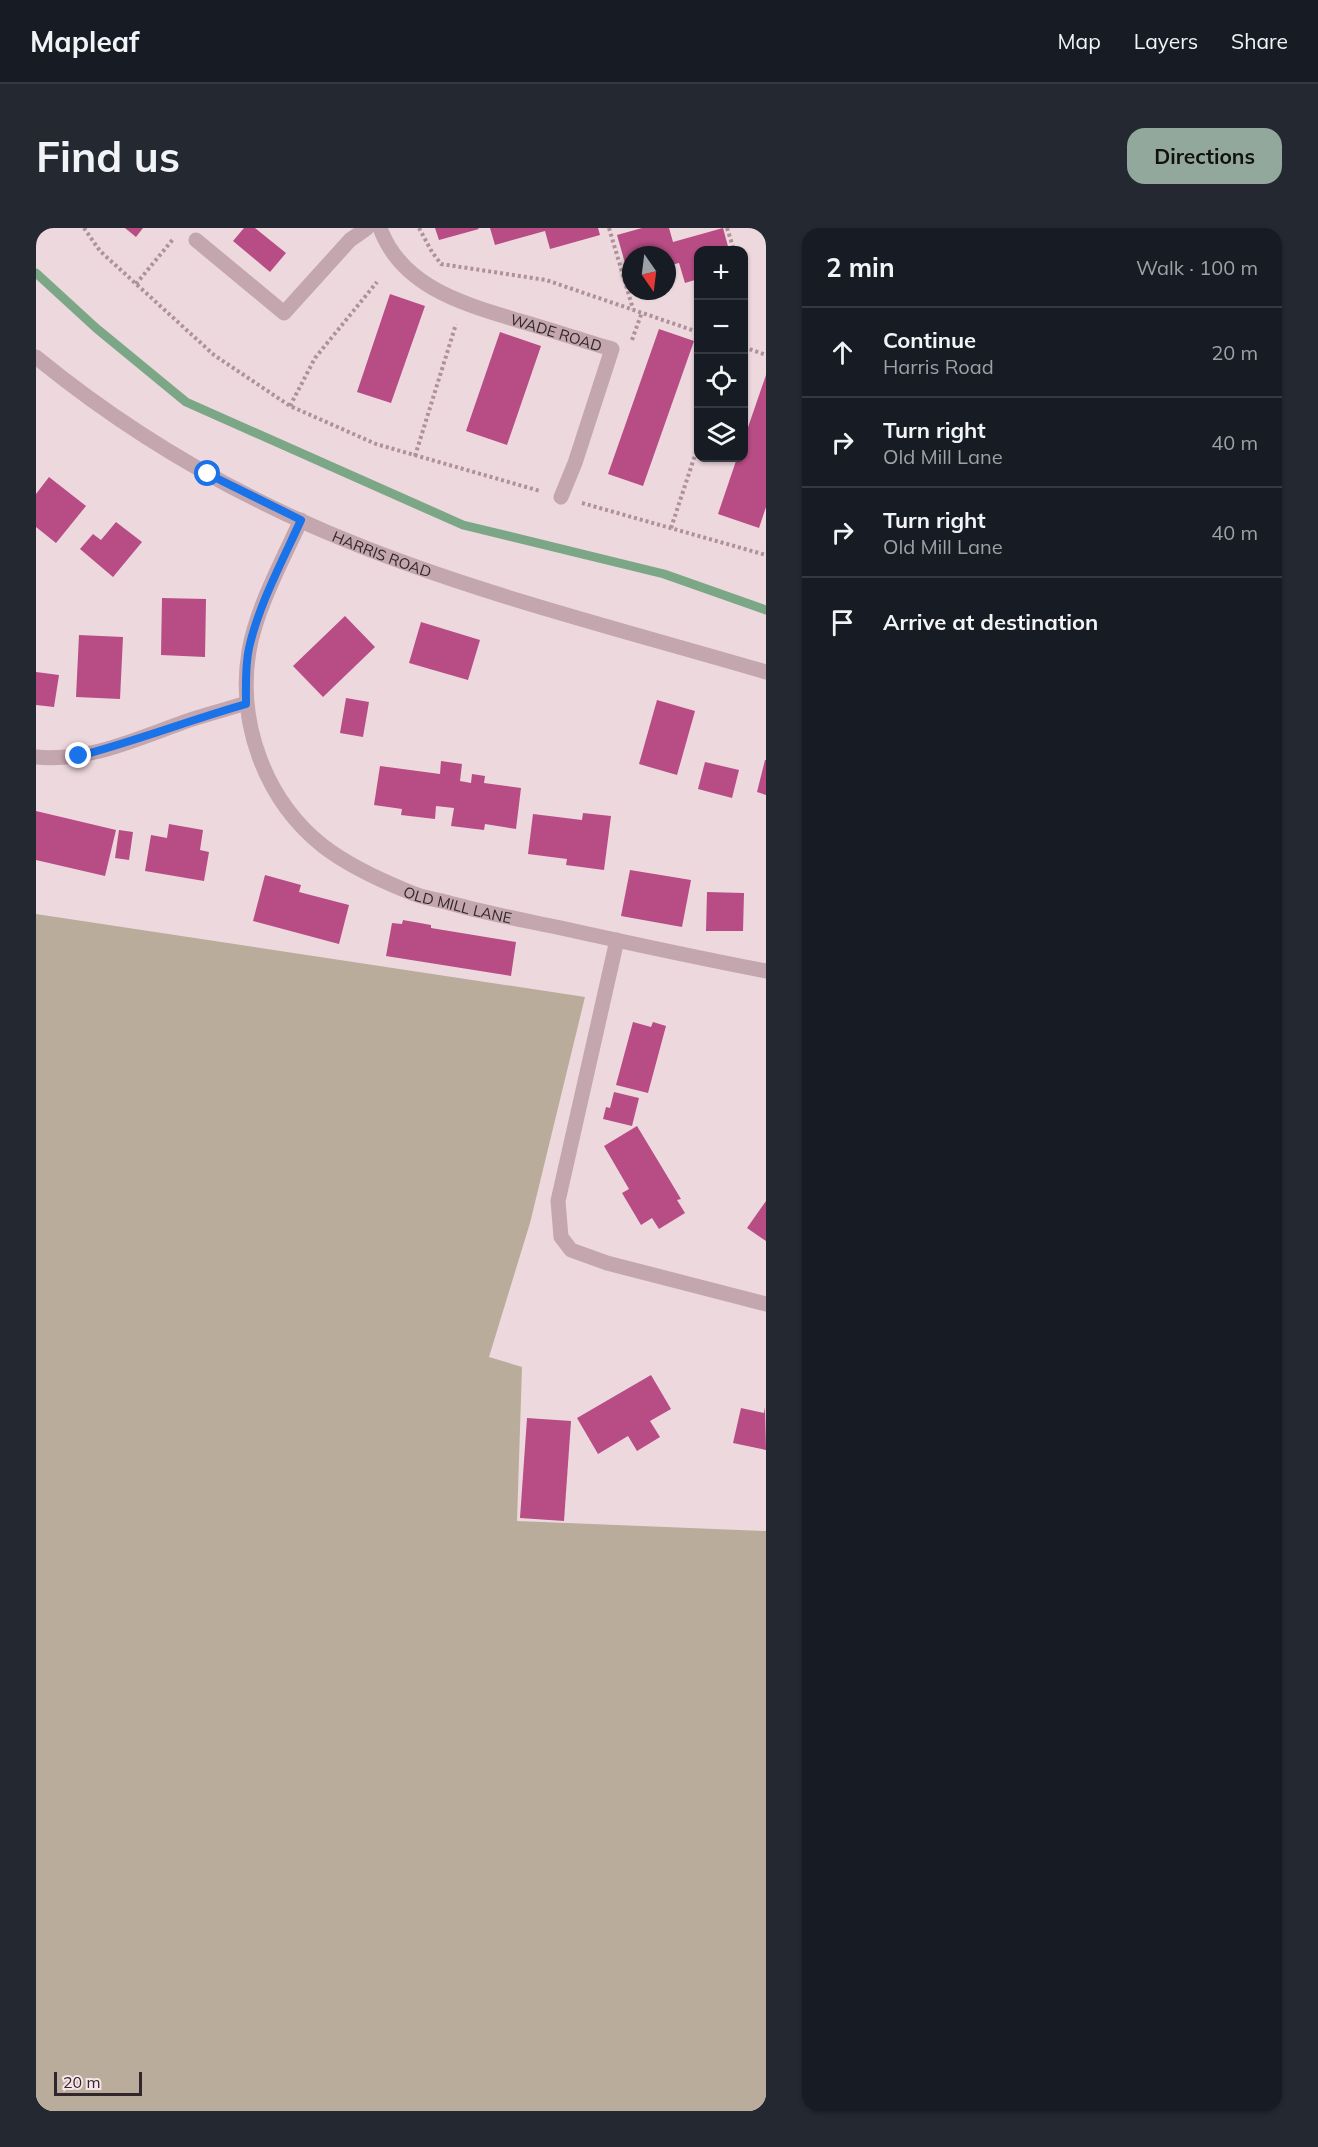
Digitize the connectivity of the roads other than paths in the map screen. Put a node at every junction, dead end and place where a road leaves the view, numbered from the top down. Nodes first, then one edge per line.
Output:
1 (367, 228) edge
2 (380, 228) edge
3 (196, 240) dead end
4 (36, 357) edge
5 (561, 497) road end
6 (301, 520) junction
7 (766, 672) edge
8 (246, 704) junction
9 (36, 758) edge
10 (617, 940) junction
11 (766, 971) edge
12 (766, 1304) edge

1 - 3 street
2 - 5 street, WADE ROAD
4 - 6 street, HARRIS ROAD
6 - 7 street, HARRIS ROAD
6 - 8 street, OLD MILL LANE
8 - 9 street
8 - 10 street, OLD MILL LANE
10 - 11 street, OLD MILL LANE
10 - 12 street

